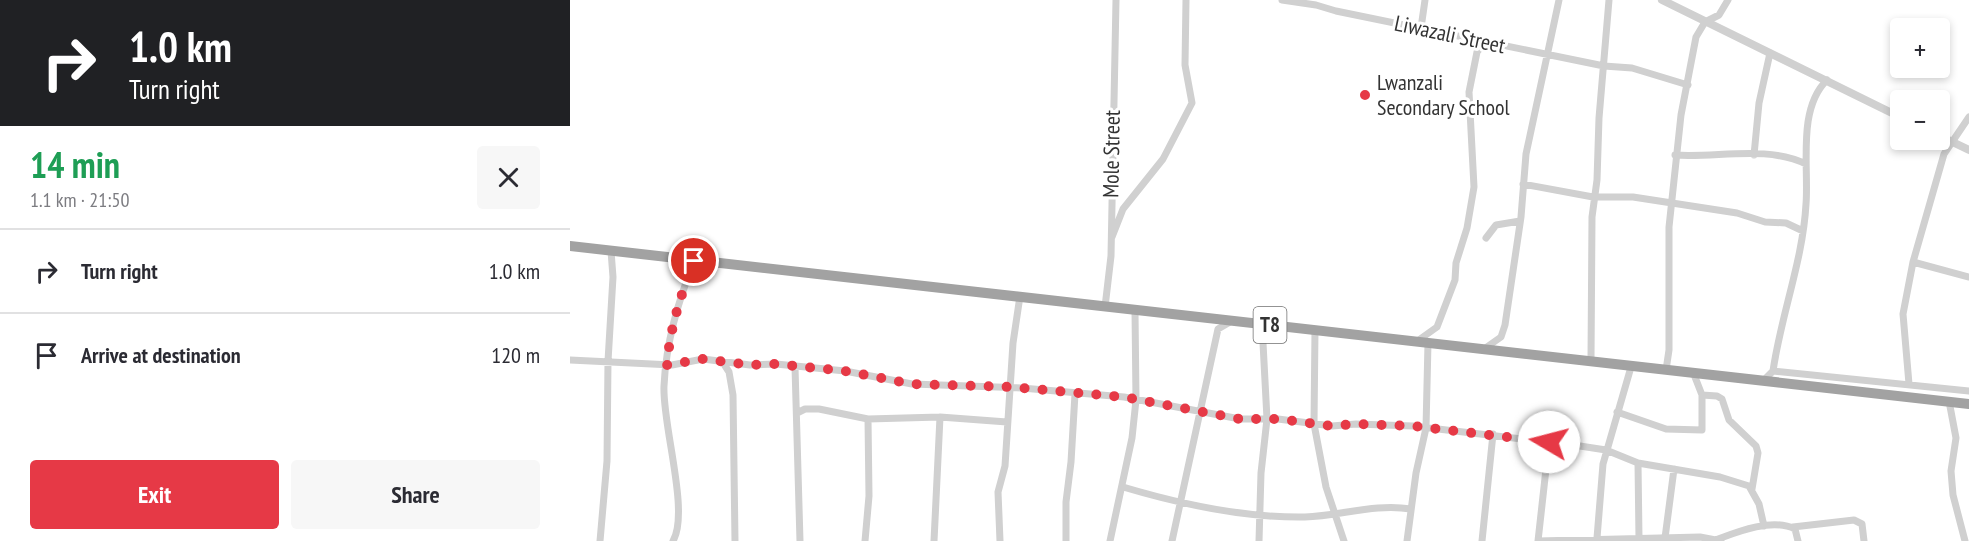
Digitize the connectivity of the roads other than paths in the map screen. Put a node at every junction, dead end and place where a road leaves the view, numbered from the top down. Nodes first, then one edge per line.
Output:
1 (1116, 0) edge
2 (1186, 0) edge
3 (1282, 0) edge
4 (1425, 0) edge
5 (1559, 0) edge
6 (1609, 0) edge
7 (1662, 0) edge
8 (1310, 2) edge
9 (1725, 2) edge
10 (1705, 22) junction
11 (1421, 28) junction
12 (1485, 42) junction
13 (1770, 53) junction
14 (1548, 54) junction
15 (1604, 66) junction
16 (1827, 80) junction
17 (1688, 85) junction
18 (1890, 112) edge
19 (1969, 117) edge
20 (1952, 142) junction
21 (1969, 150) edge
22 (1675, 155) junction
23 (1754, 155) junction
24 (1806, 164) junction
25 (1523, 184) junction
26 (1593, 197) junction
27 (1671, 203) junction
28 (1520, 221) junction
29 (1803, 231) junction
30 (1486, 238) dead end
31 (1110, 245) junction
32 (570, 246) edge
33 (611, 251) junction
34 (694, 261) junction
35 (1913, 262) junction
36 (1969, 277) edge
37 (1020, 296) junction
38 (1105, 307) junction
39 (1135, 311) junction
40 (1234, 320) junction
41 (1262, 324) junction
42 (1315, 330) junction
43 (1416, 342) junction
44 (1428, 343) junction
45 (1483, 350) junction
46 (570, 360) edge
47 (1591, 360) junction
48 (608, 361) junction
49 (722, 361) junction
50 (667, 365) junction
51 (795, 367) junction
52 (1630, 367) junction
53 (1666, 370) junction
54 (1773, 371) junction
55 (1692, 372) junction
56 (1764, 380) junction
57 (1909, 384) junction
58 (1011, 387) junction
59 (1969, 391) edge
60 (1075, 394) junction
61 (1702, 395) junction
62 (1136, 400) junction
63 (1949, 401) junction
64 (1969, 404) edge
65 (1198, 412) junction
66 (1617, 412) junction
67 (797, 413) junction
68 (940, 417) junction
69 (868, 419) junction
70 (1267, 419) junction
71 (1007, 422) junction
72 (1314, 424) junction
73 (1426, 428) junction
74 (1493, 434) junction
75 (1549, 442) junction
76 (1606, 450) junction
77 (1638, 463) junction
78 (1674, 469) junction
79 (1122, 487) junction
80 (1752, 489) junction
81 (1180, 502) junction
82 (1411, 509) junction
83 (1335, 513) junction
84 (1259, 514) junction
85 (1764, 526) junction
86 (1792, 527) junction
87 (1596, 538) junction
88 (1639, 538) junction
89 (1665, 538) junction
90 (1966, 538) edge
91 (1863, 539) edge
92 (1719, 540) edge
93 (600, 541) edge
94 (673, 541) edge
95 (735, 541) edge
96 (800, 541) edge
97 (865, 541) edge
98 (934, 541) edge
99 (1000, 541) edge
100 (1066, 541) edge
101 (1110, 541) edge
102 (1172, 541) edge
103 (1259, 541) edge
104 (1344, 541) edge
105 (1407, 541) edge
106 (1482, 541) edge
107 (1538, 541) edge
108 (1798, 541) edge

1 - 31 street, Mole Street
2 - 31 street
3 - 8 street, Liwazali Street
4 - 11 street
5 - 14 street
6 - 15 street
7 - 10 street
8 - 11 street, Liwazali Street
9 - 10 street
10 - 13 street
10 - 17 street
11 - 12 street, Liwazali Street
12 - 14 street, Liwazali Street
12 - 43 street
13 - 16 street
13 - 23 street
14 - 15 street, Liwazali Street
14 - 25 street
15 - 17 street, Liwazali Street
15 - 26 street
16 - 18 street
16 - 24 street
17 - 22 street
19 - 20 street
20 - 21 street
20 - 35 street
22 - 23 street
22 - 27 street
23 - 24 street
24 - 29 street
25 - 26 street
25 - 28 street
26 - 27 street
26 - 47 street
27 - 29 street
27 - 53 street
28 - 30 street
28 - 45 street
29 - 54 street
31 - 38 street, Mole Street
32 - 33 highway, T8
33 - 34 highway, T8
33 - 48 street
34 - 37 highway, T8
34 - 50 street
35 - 36 street
35 - 57 street
37 - 38 highway, T8
37 - 58 street
38 - 39 highway, T8
39 - 40 highway, T8
39 - 62 street
40 - 41 highway, T8
40 - 65 street
41 - 42 highway, T8
41 - 70 street
42 - 43 highway, T8
42 - 72 street
43 - 44 highway, T8
44 - 45 highway, T8
44 - 73 street
45 - 47 highway, T8
46 - 48 street
47 - 52 highway, T8
48 - 50 street
48 - 93 street
49 - 50 street
49 - 51 street
49 - 95 street
50 - 94 street
51 - 58 street
51 - 67 street
52 - 53 highway, T8
52 - 66 street
53 - 55 highway, T8
54 - 56 street
54 - 57 street
55 - 56 highway, T8
55 - 61 street
56 - 63 highway, T8
57 - 59 street
58 - 60 street
58 - 71 street
60 - 62 street
60 - 100 street
61 - 66 street
61 - 80 street
62 - 65 street
62 - 79 street
63 - 64 highway, T8
63 - 90 street
65 - 70 street
65 - 81 street
66 - 76 street
67 - 69 street
67 - 96 street
68 - 69 street
68 - 71 street
68 - 98 street
69 - 97 street
70 - 72 street
70 - 84 street
71 - 99 street
72 - 73 street
72 - 83 street
73 - 74 street
73 - 82 street
74 - 75 street
74 - 106 street
75 - 76 street
75 - 107 street
76 - 77 street
76 - 87 street
77 - 78 street
77 - 88 street
78 - 80 street
78 - 89 street
79 - 81 street
79 - 101 street
80 - 85 street
81 - 84 street
81 - 102 street
82 - 83 street
82 - 105 street
83 - 84 street
83 - 104 street
84 - 103 street
85 - 86 street
85 - 92 street
86 - 91 street
86 - 108 street
87 - 88 street
87 - 107 street
88 - 89 street
89 - 92 street

